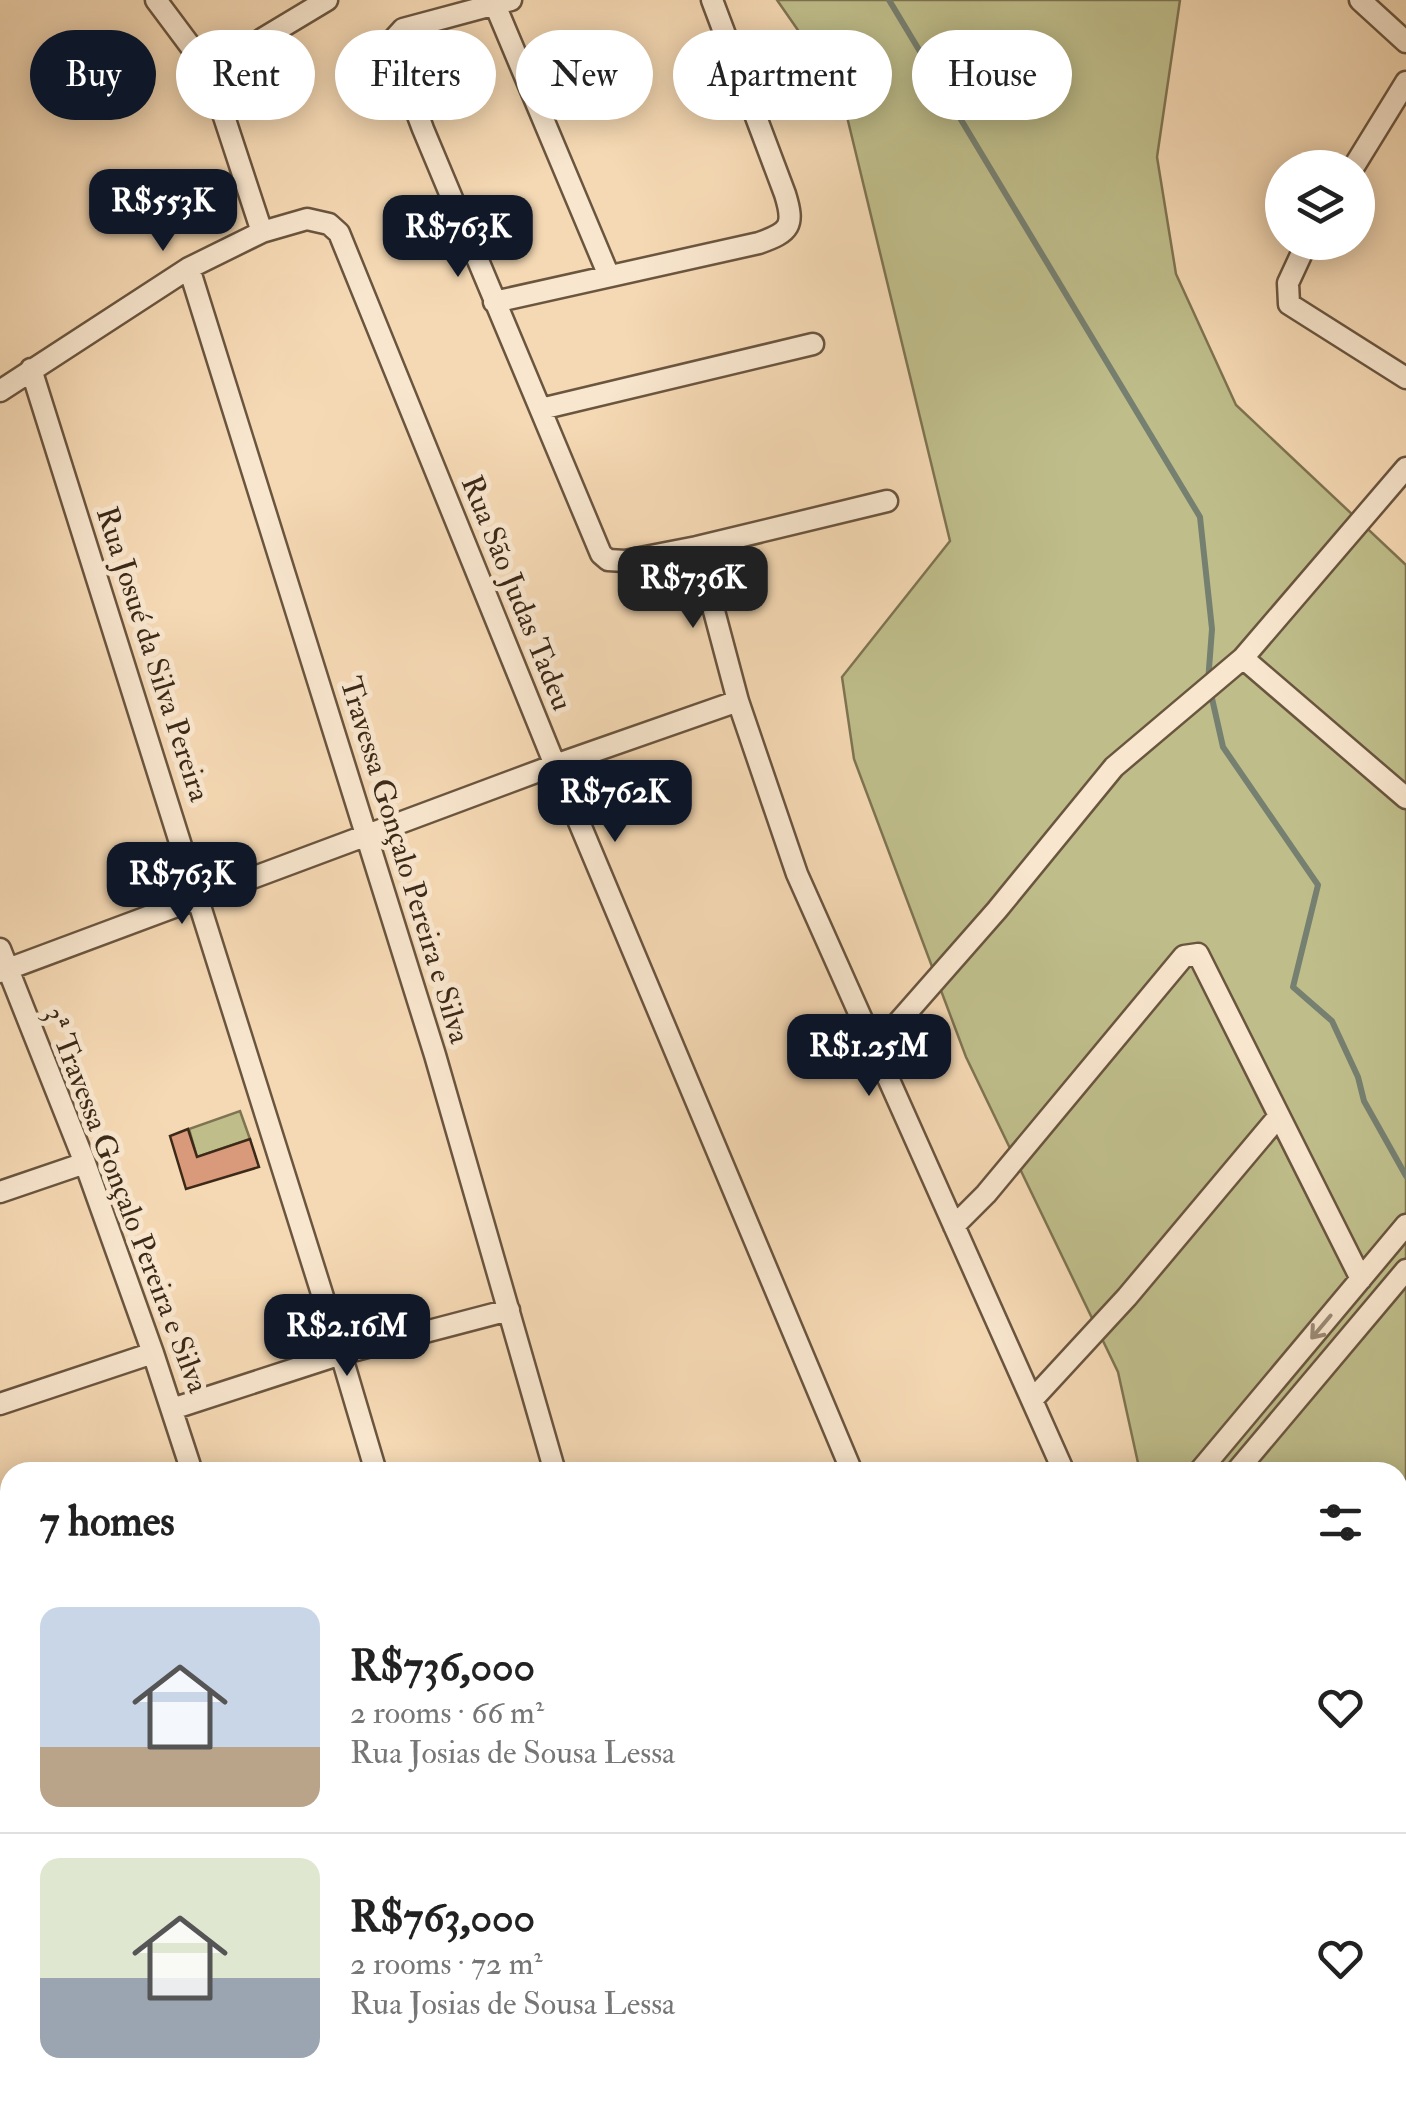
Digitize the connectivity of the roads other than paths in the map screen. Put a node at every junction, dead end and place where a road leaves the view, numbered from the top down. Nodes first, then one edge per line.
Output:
1 (156, 0) edge
2 (326, 0) edge
3 (712, 0) edge
4 (1360, 0) edge
5 (500, 2) edge
6 (178, 30) edge
7 (277, 30) edge
8 (1406, 42) edge
9 (1406, 82) edge
10 (225, 120) edge
11 (1364, 150) edge
12 (262, 232) junction
13 (1299, 260) edge
14 (189, 268) junction
15 (608, 276) junction
16 (494, 302) junction
17 (814, 344) dead end
18 (31, 369) junction
19 (1406, 378) edge
20 (0, 390) edge
21 (541, 408) junction
22 (1404, 475) edge
23 (887, 501) dead end
24 (697, 548) junction
25 (1243, 658) junction
26 (738, 701) junction
27 (554, 765) junction
28 (1406, 798) edge
29 (367, 836) junction
30 (199, 898) junction
31 (2, 964) edge
32 (874, 1050) junction
33 (1279, 1116) junction
34 (84, 1163) junction
35 (0, 1192) edge
36 (1406, 1225) edge
37 (954, 1226) junction
38 (1405, 1275) edge
39 (1361, 1279) junction
40 (509, 1310) junction
41 (154, 1354) junction
42 (342, 1354) junction
43 (1032, 1400) junction
44 (0, 1404) edge
45 (172, 1409) junction
46 (1224, 1445) junction
47 (189, 1462) edge
48 (373, 1462) edge
49 (552, 1462) edge
50 (848, 1462) edge
51 (1060, 1462) edge
52 (1208, 1462) edge
53 (1236, 1462) edge
54 (1245, 1462) edge

1 - 6 street
2 - 7 street
3 - 15 street
4 - 8 street
5 - 15 street
5 - 16 street
9 - 11 street
10 - 12 street
12 - 14 street
12 - 27 street, Rua São Judas Tadeu
13 - 19 street
14 - 18 street
14 - 29 street, Travessa Gonçalo Pereira e Silva
15 - 16 street
16 - 21 street
17 - 21 street
18 - 20 street
18 - 30 street, Rua Josué da Silva Pereira
21 - 24 street
22 - 25 street
23 - 24 street
24 - 26 street
25 - 28 street
25 - 32 street
26 - 27 street
26 - 32 street
27 - 29 street
27 - 50 street, Rua São Judas Tadeu
29 - 30 street
29 - 40 street, Travessa Gonçalo Pereira e Silva
30 - 31 street
30 - 42 street, Rua Josué da Silva Pereira
31 - 34 street, 3ª Travessa Gonçalo Pereira e Silva
32 - 37 street
33 - 37 street
33 - 39 street
33 - 43 street
34 - 35 street
34 - 41 street, 3ª Travessa Gonçalo Pereira e Silva
36 - 39 street
37 - 43 street
38 - 54 street
39 -> 46 street
40 - 42 street
40 - 49 street, Travessa Gonçalo Pereira e Silva
41 - 44 street
41 - 45 street, 3ª Travessa Gonçalo Pereira e Silva
42 - 45 street
42 - 48 street, Rua Josué da Silva Pereira
43 - 51 street
45 - 47 street, 3ª Travessa Gonçalo Pereira e Silva
46 - 52 street
46 - 53 street

